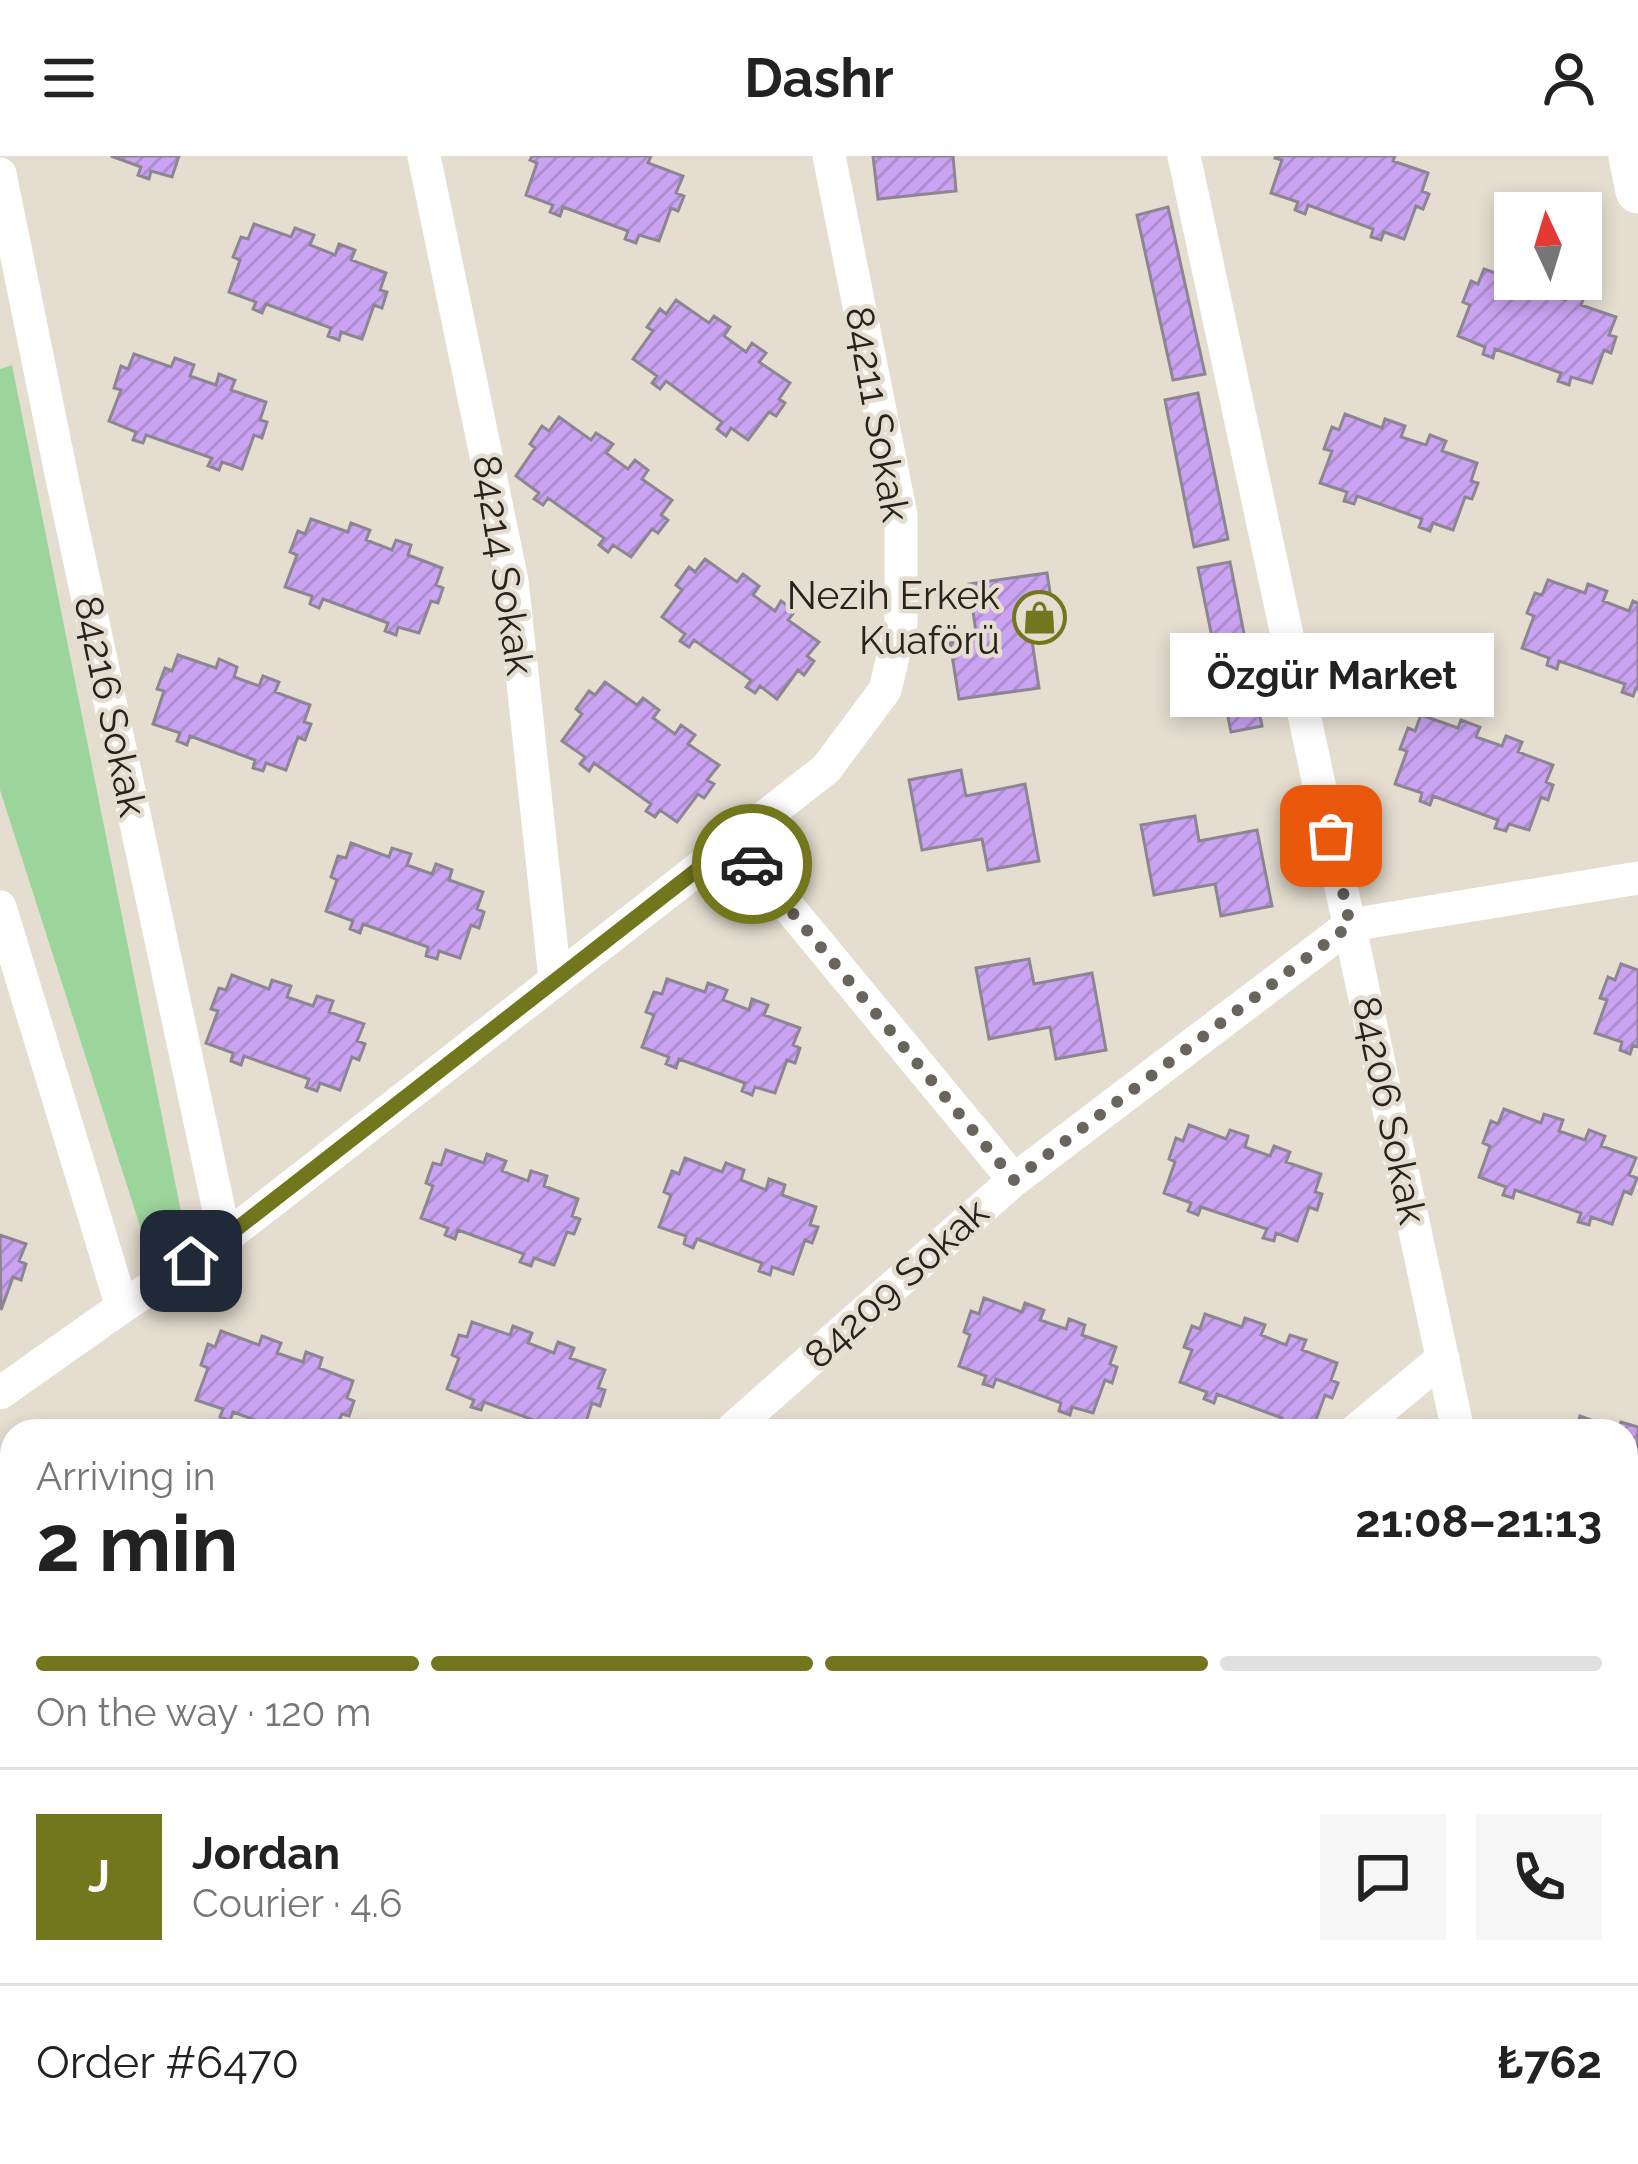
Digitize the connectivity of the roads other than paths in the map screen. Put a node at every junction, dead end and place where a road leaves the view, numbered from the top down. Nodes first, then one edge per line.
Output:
1 (424, 156) edge
2 (829, 156) edge
3 (1184, 156) edge
4 (1631, 156) edge
5 (0, 174) edge
6 (1638, 191) edge
7 (34, 339) junction
8 (0, 348) edge
9 (734, 841) junction
10 (1638, 878) edge
11 (0, 907) edge
12 (1350, 925) junction
13 (555, 979) junction
14 (1014, 1180) junction
15 (225, 1238) junction
16 (122, 1307) junction
17 (1443, 1358) junction
18 (0, 1393) edge
19 (744, 1419) edge
20 (1369, 1419) edge
21 (1456, 1419) edge

1 - 13 street, 84214 Sokak
2 - 9 street, 84211 Sokak
3 - 12 street, 84206 Sokak
4 - 6 main road
5 - 7 street, 84216 Sokak
7 - 8 street
7 - 15 street, 84216 Sokak
9 - 13 street, 84211 Sokak
9 - 14 street
10 - 12 street, 84209 Sokak
11 - 16 street
12 - 14 street, 84209 Sokak
12 - 17 street, 84206 Sokak
13 - 15 street, 84211 Sokak
14 - 19 street, 84209 Sokak
15 - 16 street, 84211 Sokak
16 - 18 street, 84211 Sokak
17 - 20 street
17 - 21 street, 84206 Sokak

